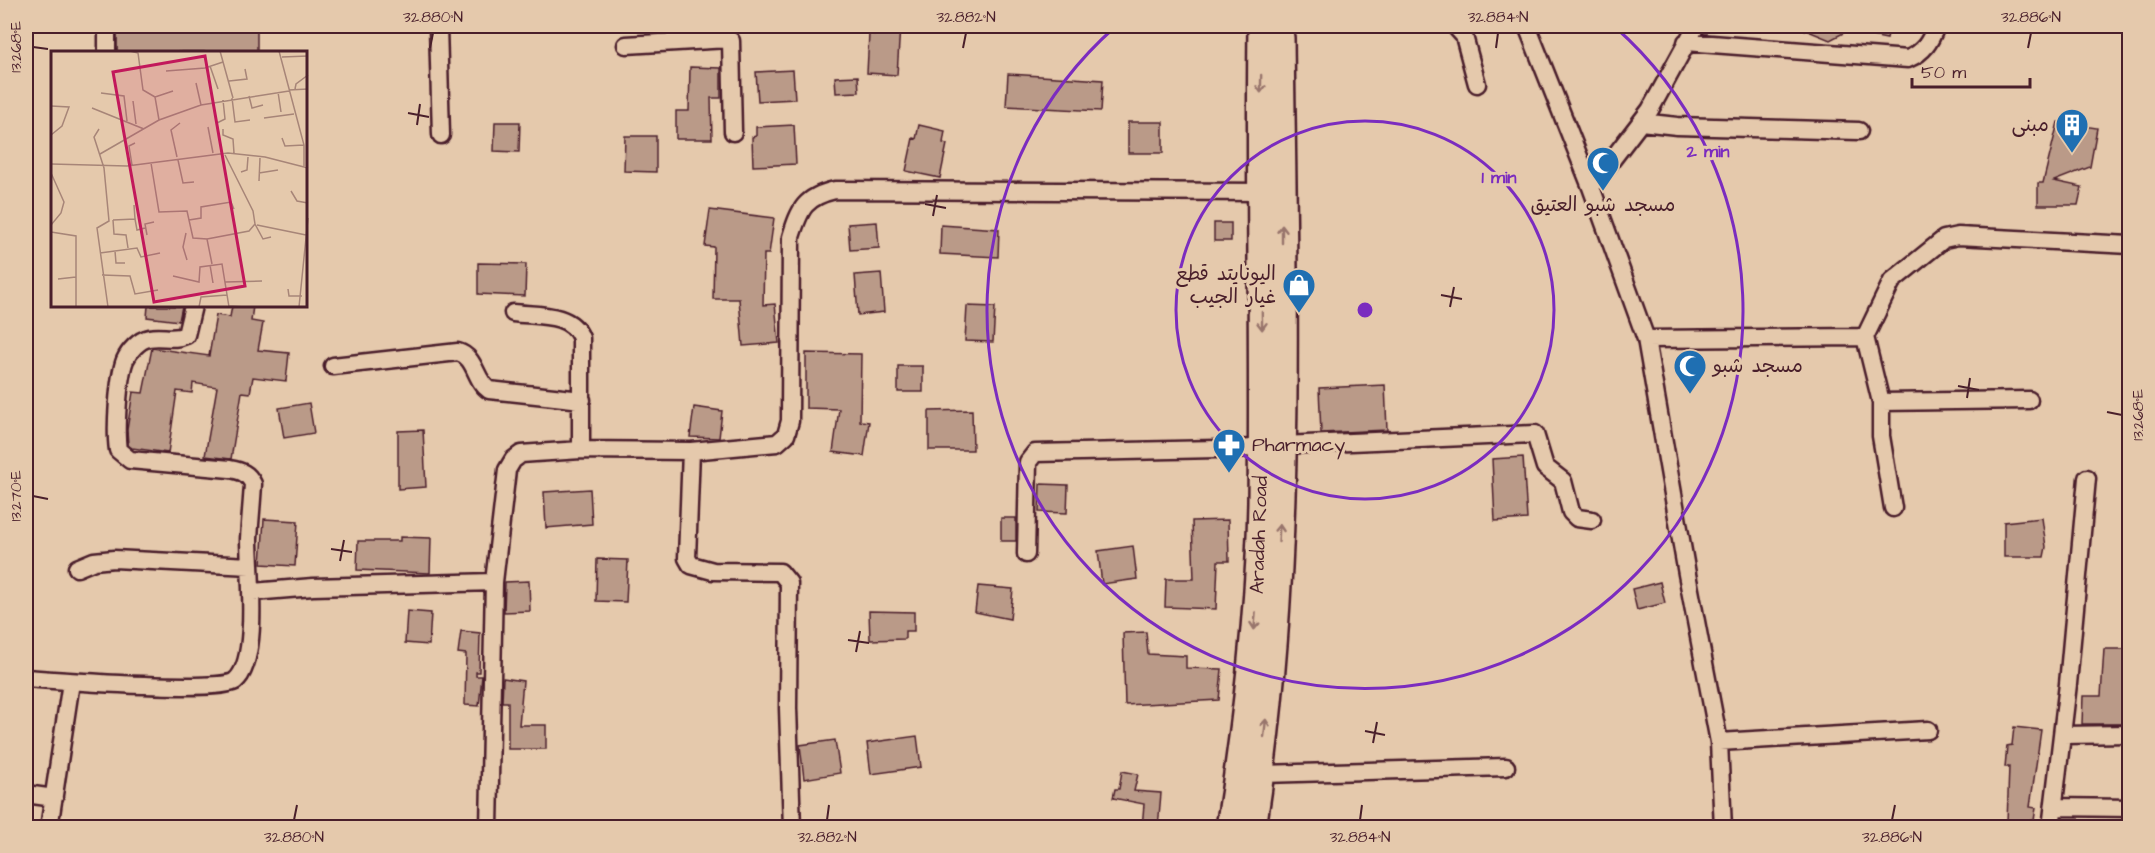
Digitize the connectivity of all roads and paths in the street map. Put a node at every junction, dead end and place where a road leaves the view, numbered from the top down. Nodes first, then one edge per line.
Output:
1 (107, 26) edge
2 (438, 26) edge
3 (1262, 26) edge
4 (1280, 26) edge
5 (1455, 26) edge
6 (1527, 26) edge
7 (1696, 26) edge
8 (1936, 26) edge
9 (688, 33) edge
10 (1686, 42) junction
11 (626, 45) dead end
12 (107, 51) edge
13 (1477, 84) dead end
14 (1641, 122) junction
15 (1859, 131) dead end
16 (733, 132) dead end
17 (441, 135) dead end
18 (1591, 187) junction
19 (1271, 192) junction
20 (2130, 245) edge
21 (193, 308) edge
22 (513, 313) dead end
23 (1865, 337) junction
24 (1646, 339) junction
25 (333, 366) dead end
26 (582, 400) junction
27 (2029, 400) dead end
28 (1881, 402) junction
29 (1272, 446) junction
30 (581, 450) junction
31 (691, 451) junction
32 (2086, 478) dead end
33 (1893, 508) dead end
34 (1592, 520) dead end
35 (1026, 554) dead end
36 (250, 566) junction
37 (77, 568) dead end
38 (494, 582) junction
39 (253, 592) junction
40 (26, 678) edge
41 (71, 682) junction
42 (1928, 730) dead end
43 (2130, 734) edge
44 (2062, 735) junction
45 (1719, 742) junction
46 (1506, 767) dead end
47 (1260, 774) junction
48 (26, 794) edge
49 (54, 798) junction
50 (2054, 807) junction
51 (2130, 808) edge
52 (49, 828) edge
53 (489, 828) edge
54 (792, 828) edge
55 (1230, 828) edge
56 (1252, 828) edge
57 (1723, 828) edge
58 (2051, 828) edge

1 - 12 street
2 - 17 street
3 -> 19 main road, Aradah Road
4 - 19 main road, Aradah Road
5 - 13 street
6 - 18 street
7 - 10 street
8 - 10 street
9 - 11 street
9 - 16 street
10 - 14 street
14 - 15 street
14 - 18 street
18 - 24 street
19 - 29 main road, Aradah Road
19 - 31 street
20 - 23 street
21 - 36 street
22 - 26 street
23 - 24 street
23 - 28 street
24 - 45 street
25 - 26 street
26 - 30 street
27 - 28 street
28 - 33 street
29 - 34 street
29 - 35 street
47 -> 29 main road, Aradah Road
29 -> 55 main road, Aradah Road
30 - 31 street
30 - 38 street
31 - 54 street
32 - 44 street
36 - 37 street
36 - 39 street
38 - 39 street
38 - 53 street
39 - 41 street
40 - 41 street
41 - 49 street
42 - 45 street
43 - 44 street
44 - 50 street
45 - 57 street
46 - 47 street
47 - 56 main road, Aradah Road
48 - 49 street
49 - 52 street
50 - 51 street
50 - 58 street

